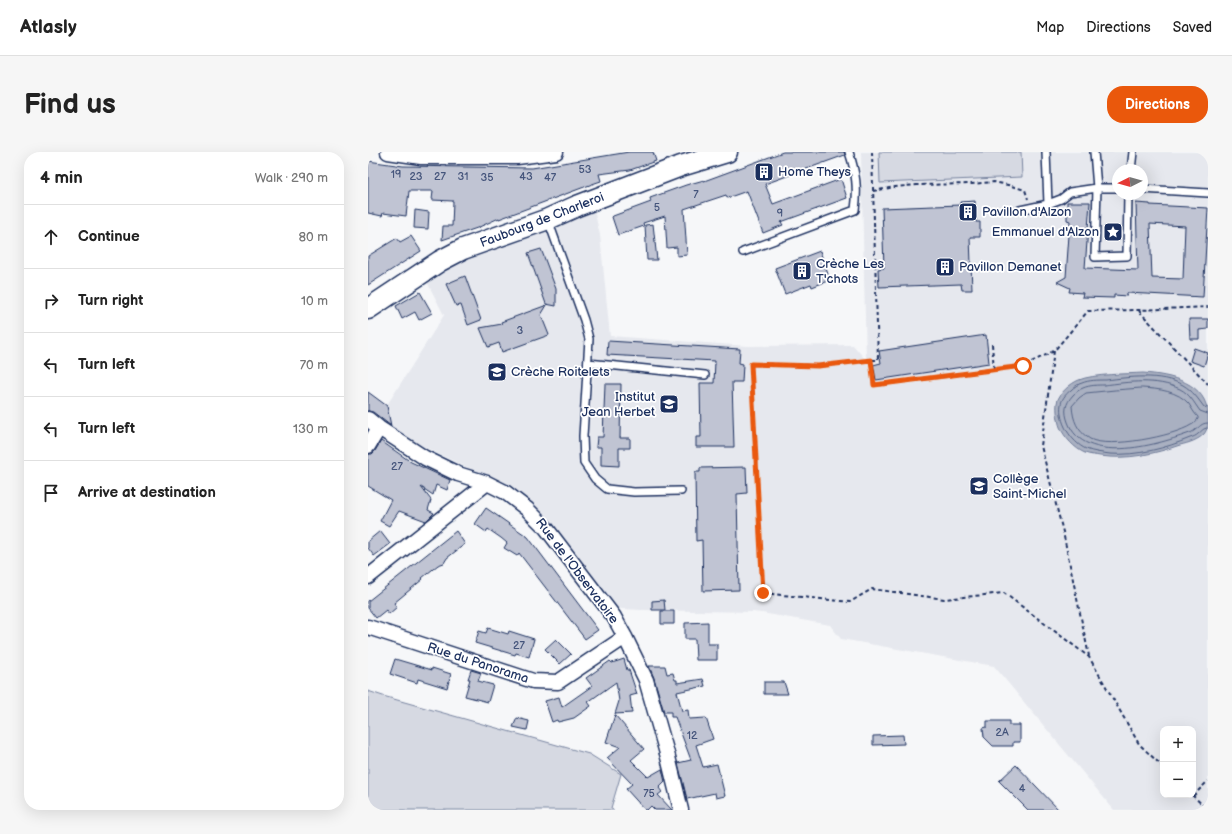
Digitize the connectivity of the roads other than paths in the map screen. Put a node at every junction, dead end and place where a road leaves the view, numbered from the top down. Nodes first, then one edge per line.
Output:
1 (388, 152) edge
2 (556, 152) edge
3 (849, 152) edge
4 (1046, 152) edge
5 (1094, 152) edge
6 (1133, 152) edge
7 (718, 153) edge
8 (672, 162) edge
9 (1132, 164) edge
10 (1097, 188) junction
11 (1112, 188) edge
12 (1148, 189) edge
13 (1208, 194) edge
14 (1128, 200) edge
15 (1048, 204) junction
16 (1020, 210) dead end
17 (548, 219) junction
18 (743, 252) dead end
19 (368, 309) edge
20 (588, 363) junction
21 (706, 375) dead end
22 (368, 419) edge
23 (379, 428) junction
24 (368, 446) edge
25 (487, 484) junction
26 (681, 491) dead end
27 (368, 577) edge
28 (368, 627) edge
29 (625, 637) junction
30 (681, 810) edge

1 - 2 street
3 - 18 lane
4 - 15 lane
5 - 10 lane
6 - 9 lane
7 - 8 main road, Faubourg de Charleroi
8 - 17 main road, Faubourg de Charleroi
10 - 11 lane
10 - 14 lane
10 - 15 lane
12 - 13 lane
15 - 16 lane
17 - 19 main road, Faubourg de Charleroi
17 - 20 lane
20 - 21 lane
20 - 26 lane
22 - 23 street, Rue de l'Observatoire
23 - 24 street
23 - 25 street, Rue de l'Observatoire
25 - 27 street
25 - 29 street, Rue de l'Observatoire
28 - 29 street, Rue du Panorama
29 - 30 street, Rue de l'Observatoire

